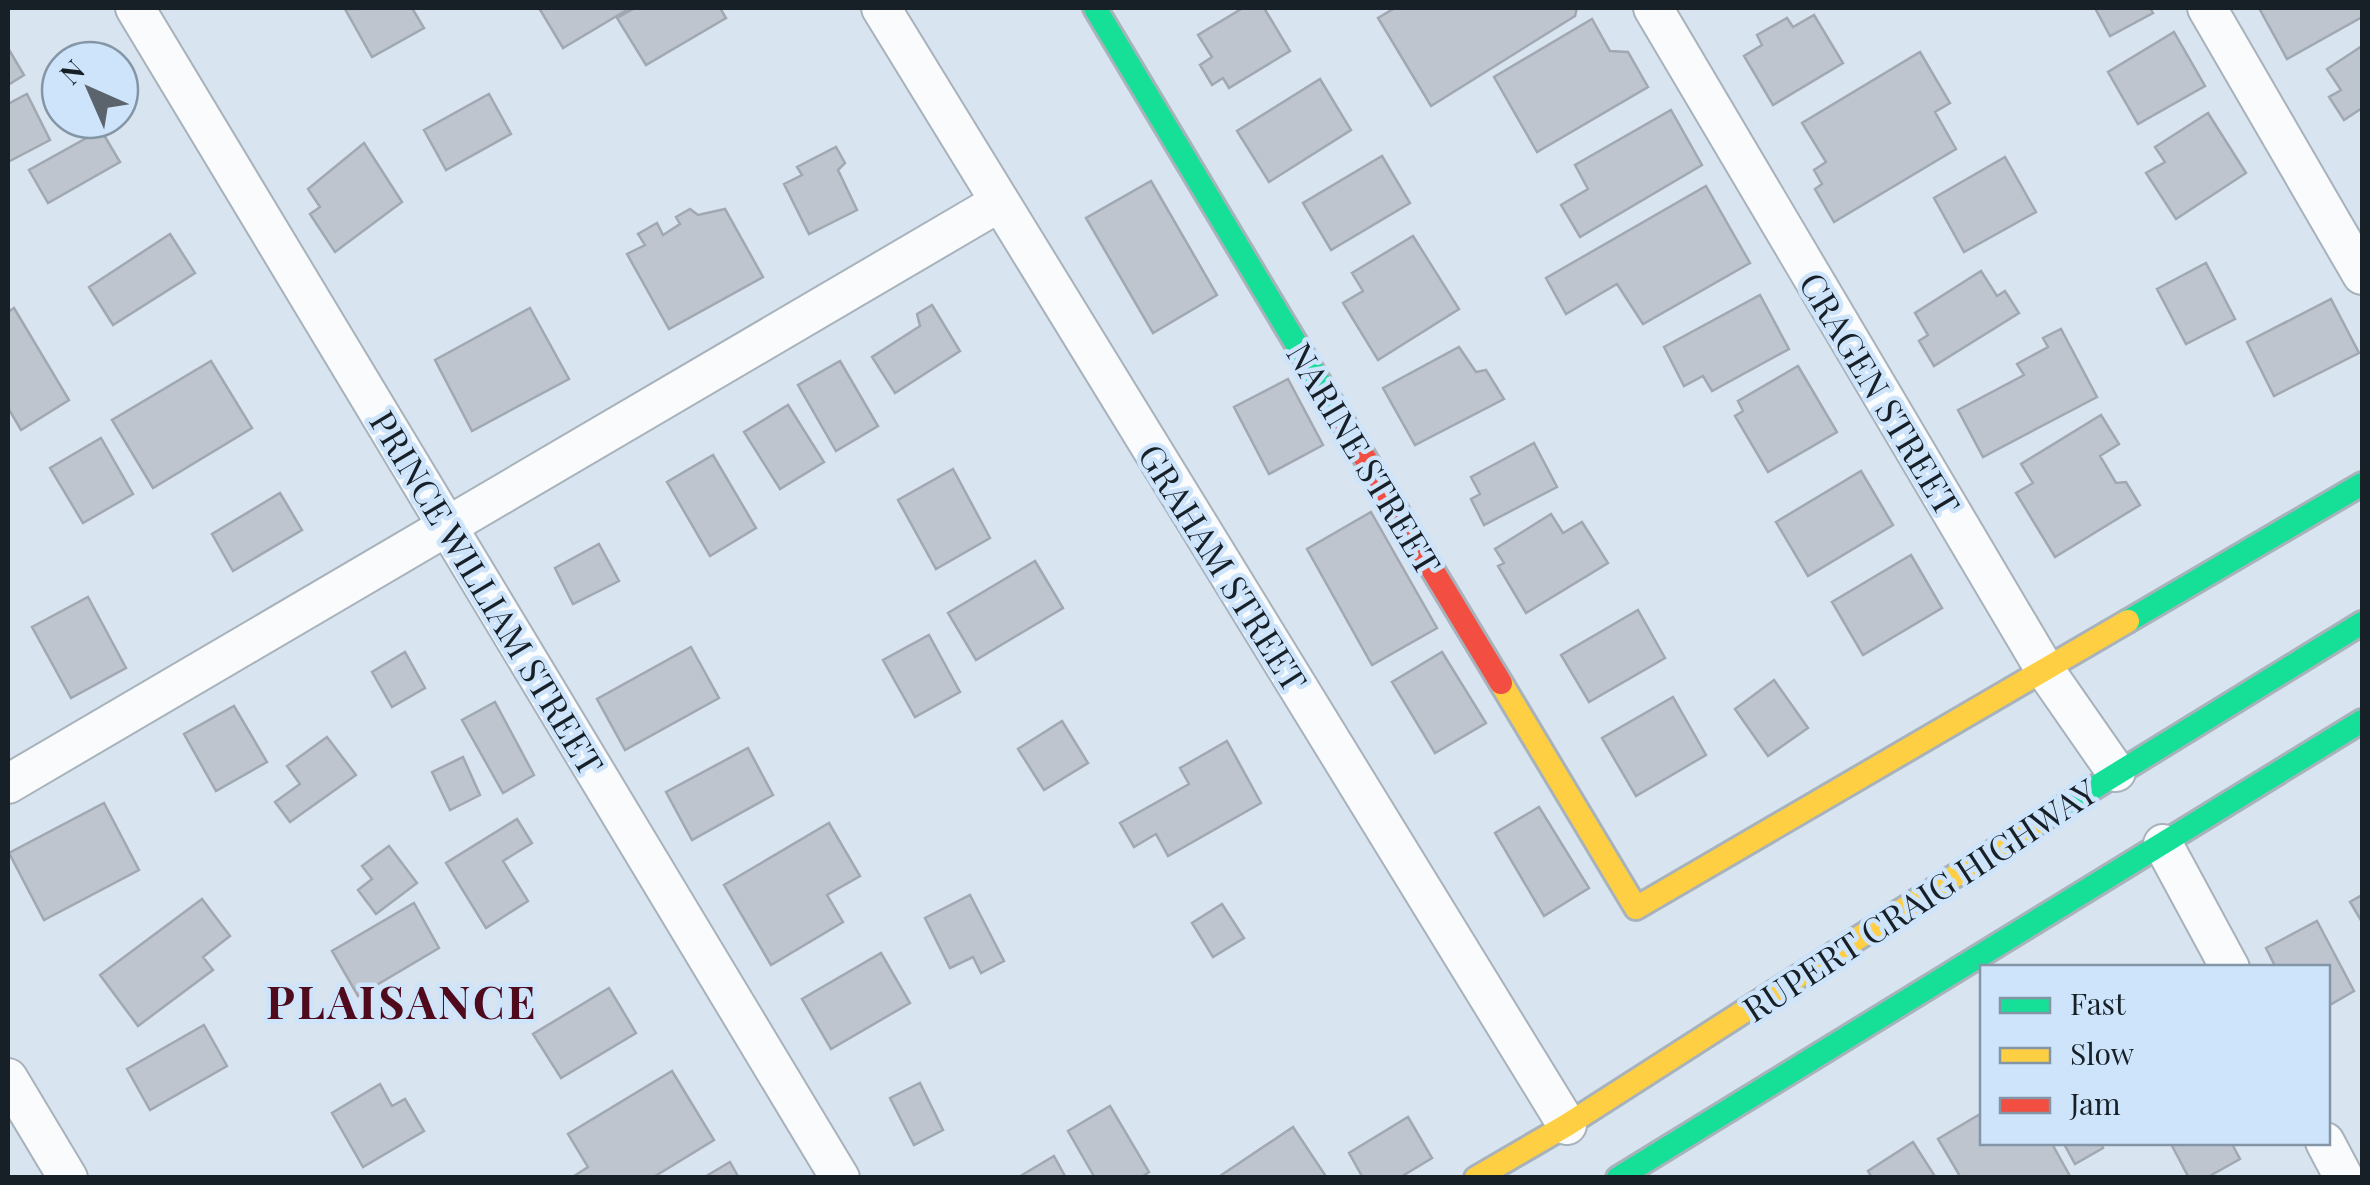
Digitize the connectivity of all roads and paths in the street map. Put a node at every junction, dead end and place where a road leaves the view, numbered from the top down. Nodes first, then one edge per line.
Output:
1 (135, 8) edge
2 (881, 8) edge
3 (1095, 8) edge
4 (1653, 8) edge
5 (2208, 8) edge
6 (1000, 202) junction
7 (2362, 275) edge
8 (2362, 484) edge
9 (448, 526) junction
10 (2362, 623) edge
11 (2044, 670) junction
12 (2362, 721) edge
13 (2116, 772) junction
14 (8, 784) edge
15 (2163, 844) junction
16 (2228, 965) edge
17 (8, 1078) edge
18 (1567, 1125) junction
19 (2326, 1145) edge
20 (68, 1178) edge
21 (840, 1178) edge
22 (1476, 1178) edge
23 (1618, 1178) edge
24 (2344, 1178) edge

1 - 9 street, PRINCE WILLIAM STREET
2 - 6 street, GRAHAM STREET
3 - 11 main road, NARINE STREET
4 - 11 street, CRAGEN STREET
5 - 7 street
6 - 9 street
6 - 18 street, GRAHAM STREET
8 - 11 main road
9 - 14 street
9 - 21 street, PRINCE WILLIAM STREET
10 - 13 main road, RUPERT CRAIG HIGHWAY
11 - 13 street, CRAGEN STREET
12 - 15 main road
13 - 18 main road, RUPERT CRAIG HIGHWAY
15 - 16 street
15 - 23 main road
17 - 20 street
18 - 22 main road, RUPERT CRAIG HIGHWAY
19 - 24 street

